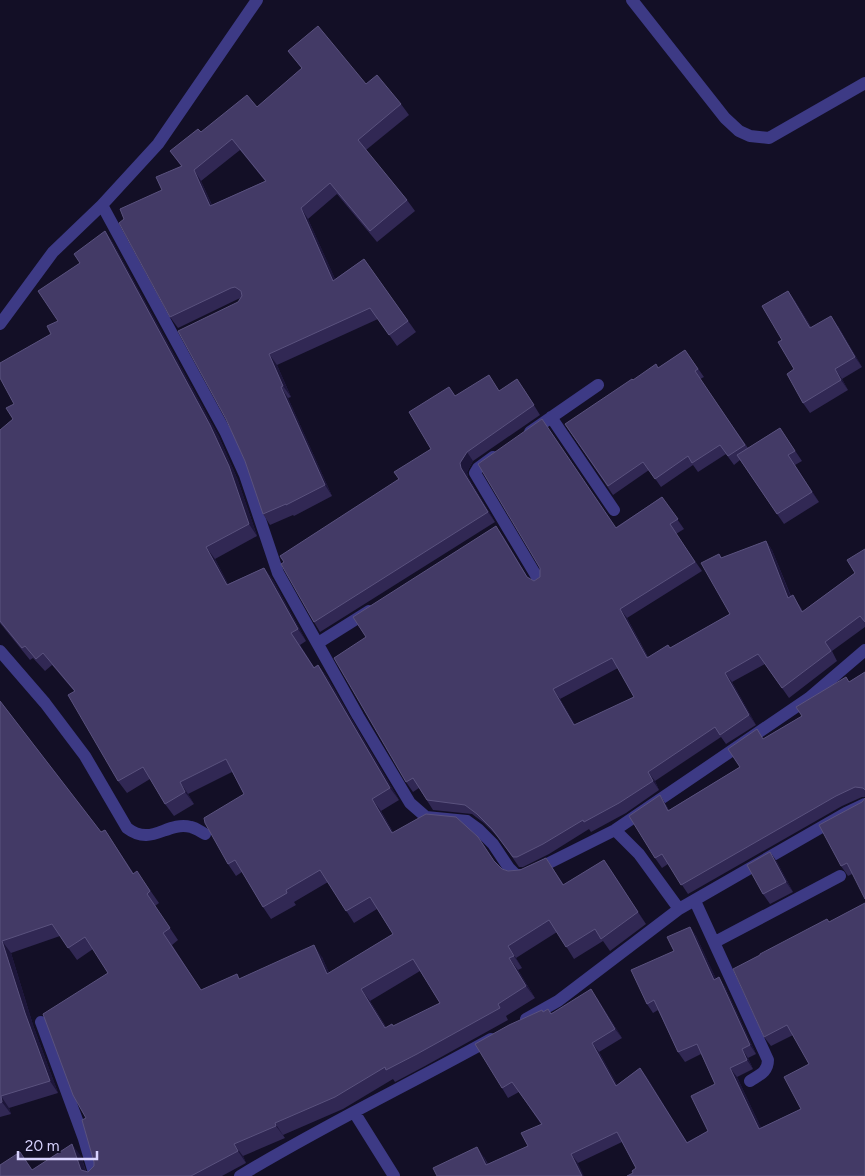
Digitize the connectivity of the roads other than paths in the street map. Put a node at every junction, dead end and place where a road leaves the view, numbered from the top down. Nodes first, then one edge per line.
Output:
1 (257, 0) edge
2 (632, 0) edge
3 (865, 83) edge
4 (102, 206) junction
5 (0, 324) edge
6 (598, 385) dead end
7 (551, 417) junction
8 (519, 440) edge
9 (502, 451) edge
10 (614, 510) dead end
11 (540, 582) edge
12 (383, 602) edge
13 (318, 643) junction
14 (865, 650) edge
15 (0, 652) edge
16 (865, 804) edge
17 (615, 830) junction
18 (205, 834) edge
19 (840, 876) edge
20 (695, 901) junction
21 (679, 909) junction
22 (715, 942) junction
23 (41, 1022) edge
24 (516, 1024) edge
25 (500, 1034) edge
26 (750, 1080) dead end
27 (354, 1112) junction
28 (95, 1176) edge
29 (240, 1176) edge
30 (394, 1176) edge

1 - 4 street
2 - 3 street
4 - 5 street
4 - 13 street
6 - 7 street
7 - 8 street
7 - 10 street
9 - 11 street
12 - 13 street
13 - 17 street
14 - 17 street
15 - 18 street
16 - 20 street
17 - 21 street
19 - 22 street
20 - 21 street
20 - 22 street
21 - 24 street
22 - 26 street
23 - 28 street
25 - 27 street
27 - 29 street
27 - 30 street

